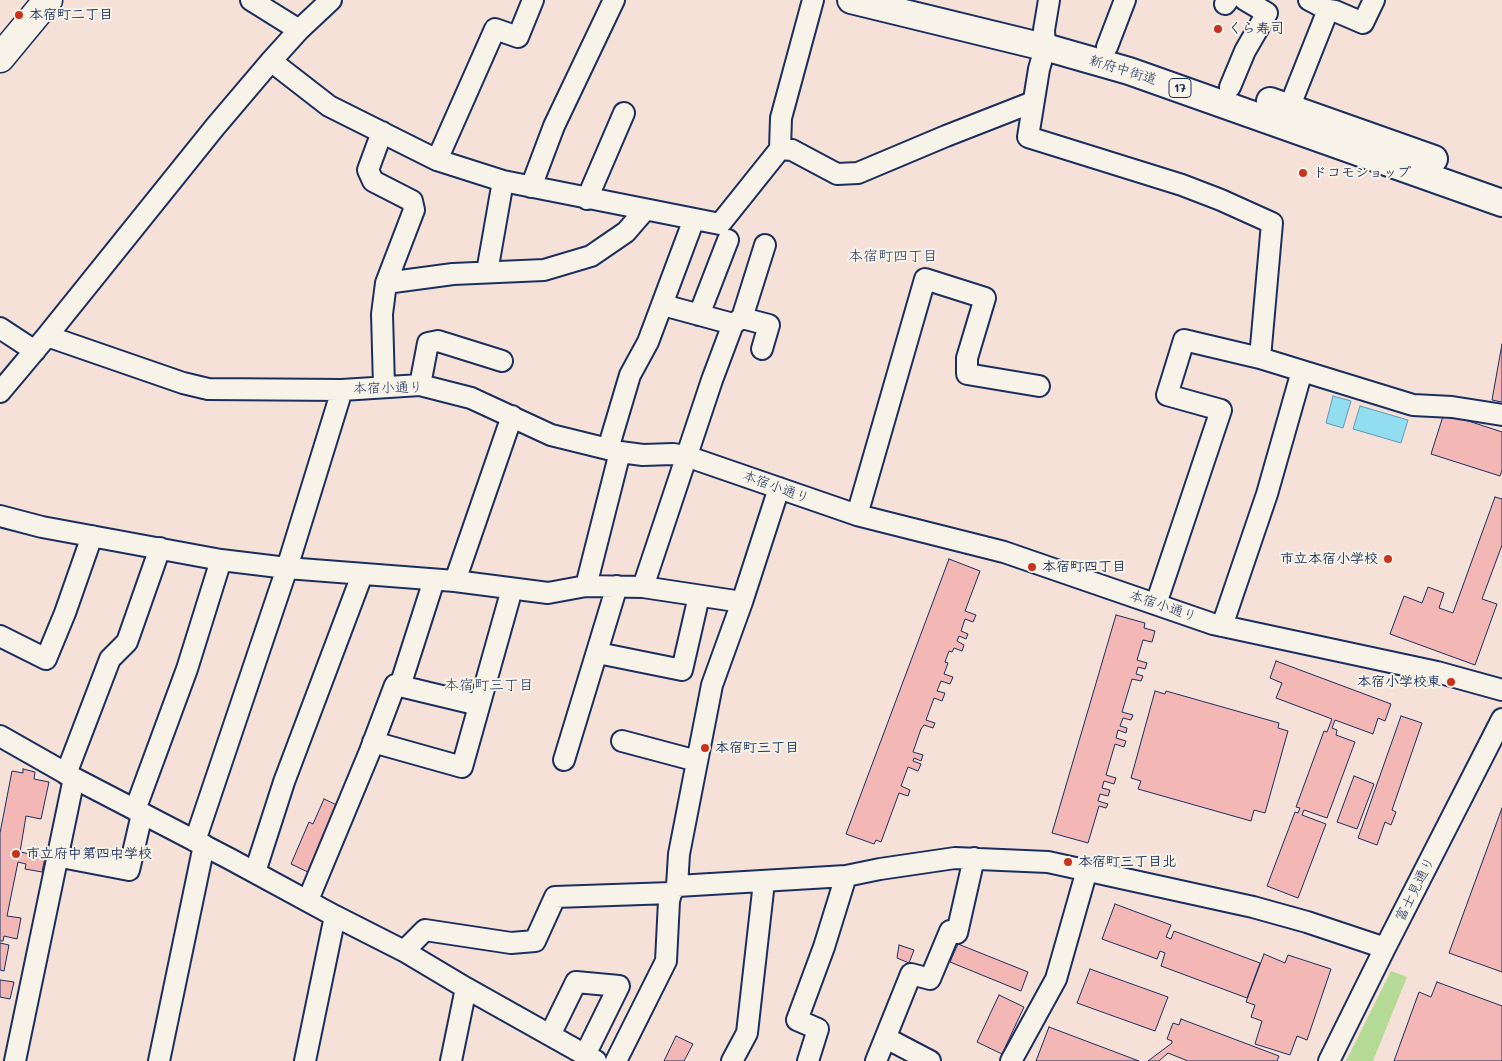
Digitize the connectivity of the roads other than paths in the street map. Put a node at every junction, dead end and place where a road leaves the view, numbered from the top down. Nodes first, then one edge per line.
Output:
1 (48, 0) edge
2 (251, 0) edge
3 (533, 0) edge
4 (614, 0) edge
5 (813, 0) edge
6 (850, 0) edge
7 (925, 0) edge
8 (1049, 0) edge
9 (1125, 0) edge
10 (1309, 0) edge
11 (1374, 0) edge
12 (1233, 1) edge
13 (325, 2) edge
14 (1328, 10) junction
15 (299, 30) junction
16 (1044, 39) junction
17 (1107, 47) junction
18 (0, 58) edge
19 (271, 61) junction
20 (1230, 87) junction
21 (1033, 102) junction
22 (1289, 108) junction
23 (624, 113) dead end
24 (382, 132) junction
25 (780, 149) junction
26 (437, 160) junction
27 (503, 181) junction
28 (1502, 183) edge
29 (531, 187) junction
30 (587, 199) junction
31 (1502, 203) edge
32 (645, 210) junction
33 (694, 219) junction
34 (728, 240) dead end
35 (765, 245) dead end
36 (487, 272) junction
37 (386, 283) junction
38 (663, 305) junction
39 (699, 315) junction
40 (738, 321) junction
41 (0, 328) edge
42 (41, 344) junction
43 (762, 349) dead end
44 (1260, 358) junction
45 (502, 361) dead end
46 (1302, 371) junction
47 (420, 385) junction
48 (384, 386) junction
49 (1039, 386) dead end
50 (342, 390) junction
51 (0, 392) edge
52 (512, 416) junction
53 (1502, 416) edge
54 (614, 450) junction
55 (686, 456) junction
56 (779, 488) junction
57 (857, 515) junction
58 (0, 516) edge
59 (92, 536) junction
60 (160, 548) junction
61 (221, 560) junction
62 (287, 568) junction
63 (362, 575) junction
64 (434, 580) junction
65 (455, 581) junction
66 (586, 586) junction
67 (617, 586) junction
68 (644, 587) junction
69 (512, 589) junction
70 (699, 596) junction
71 (742, 602) junction
72 (1156, 604) junction
73 (1222, 626) junction
74 (0, 636) edge
75 (598, 653) junction
76 (400, 686) junction
77 (1502, 690) edge
78 (479, 705) junction
79 (1502, 718) edge
80 (0, 736) edge
81 (622, 741) dead end
82 (373, 742) junction
83 (564, 760) dead end
84 (697, 761) junction
85 (70, 776) junction
86 (138, 812) junction
87 (199, 843) junction
88 (56, 856) junction
89 (974, 858) junction
90 (1086, 870) junction
91 (255, 872) junction
92 (846, 876) junction
93 (764, 882) junction
94 (674, 890) junction
95 (308, 900) junction
96 (335, 916) junction
97 (1384, 948) junction
98 (404, 951) junction
99 (466, 988) junction
100 (550, 1035) junction
101 (886, 1038) junction
102 (590, 1058) edge
103 (15, 1061) edge
104 (159, 1061) edge
105 (305, 1061) edge
106 (451, 1061) edge
107 (616, 1061) edge
108 (732, 1061) edge
109 (808, 1061) edge
110 (876, 1061) edge
111 (930, 1061) edge
112 (1011, 1061) edge
113 (1329, 1061) edge

1 - 18 highway
2 - 15 street
3 - 26 street
4 - 29 street
5 - 25 street
6 - 16 main road, 新府中街道 / 17
7 - 16 main road, 新府中街道 / 17
8 - 16 street
9 - 17 street
10 - 14 street
11 - 14 street
12 - 20 street
13 - 15 street
14 - 22 street
15 - 19 street
16 - 17 main road, 新府中街道 / 17
16 - 21 street
16 - 31 main road, 新府中街道 / 17
17 - 20 main road, 新府中街道 / 17
19 - 24 street
19 - 42 street
20 - 22 main road, 新府中街道 / 17
21 - 25 street
21 - 44 street
22 - 28 main road, 新府中街道 / 17
23 - 30 street
24 - 26 street
24 - 37 street
25 - 33 street
26 - 27 street
27 - 29 street
27 - 36 street
29 - 30 street
30 - 32 street
32 - 33 street
32 - 36 street
33 - 38 street
34 - 39 street
35 - 40 street
36 - 37 street
37 - 48 street
38 - 39 street
38 - 54 street
39 - 40 street
40 - 43 street
40 - 55 street
41 - 42 street, 本宿小通り
42 - 50 street, 本宿小通り
42 - 51 street
44 - 46 street
44 - 72 street
45 - 47 street
46 - 53 street
46 - 73 street
47 - 48 street, 本宿小通り
47 - 52 street, 本宿小通り
48 - 50 street, 本宿小通り
49 - 57 street
50 - 62 street
52 - 54 street, 本宿小通り
52 - 65 street
54 - 55 street, 本宿小通り
54 - 66 street
55 - 56 street, 本宿小通り
55 - 68 street
56 - 57 street, 本宿小通り
56 - 71 street
57 - 72 street, 本宿小通り
58 - 59 street
59 - 60 street
59 - 74 street
60 - 61 street
60 - 85 street
61 - 62 street
61 - 86 street
62 - 63 street
62 - 87 street
63 - 64 street
63 - 91 street
64 - 65 street
64 - 76 street
65 - 69 street
66 - 67 street
66 - 69 street
67 - 68 street
67 - 75 street
68 - 70 street
69 - 78 street
70 - 71 street
70 - 75 street
71 - 84 street
72 - 73 street, 本宿小通り
73 - 77 street, 本宿小通り
75 - 83 street
76 - 78 street
76 - 82 street
78 - 82 street
79 - 97 street, 富士見通り
80 - 85 street
81 - 84 street
82 - 95 street
84 - 94 street
85 - 86 street
85 - 88 street
86 - 87 street
86 - 88 street
87 - 91 street
87 - 104 street
88 - 103 street
89 - 90 street
89 - 92 street
89 - 101 street
90 - 97 street
90 - 112 street
91 - 95 street
92 - 93 street
92 - 109 street
93 - 94 street
93 - 108 street
94 - 98 street
94 - 107 street
95 - 96 street
96 - 98 street
96 - 105 street
97 - 113 street, 富士見通り
98 - 99 street
99 - 100 street
99 - 106 street
100 - 102 street
100 - 102 street
101 - 110 street
101 - 111 street

